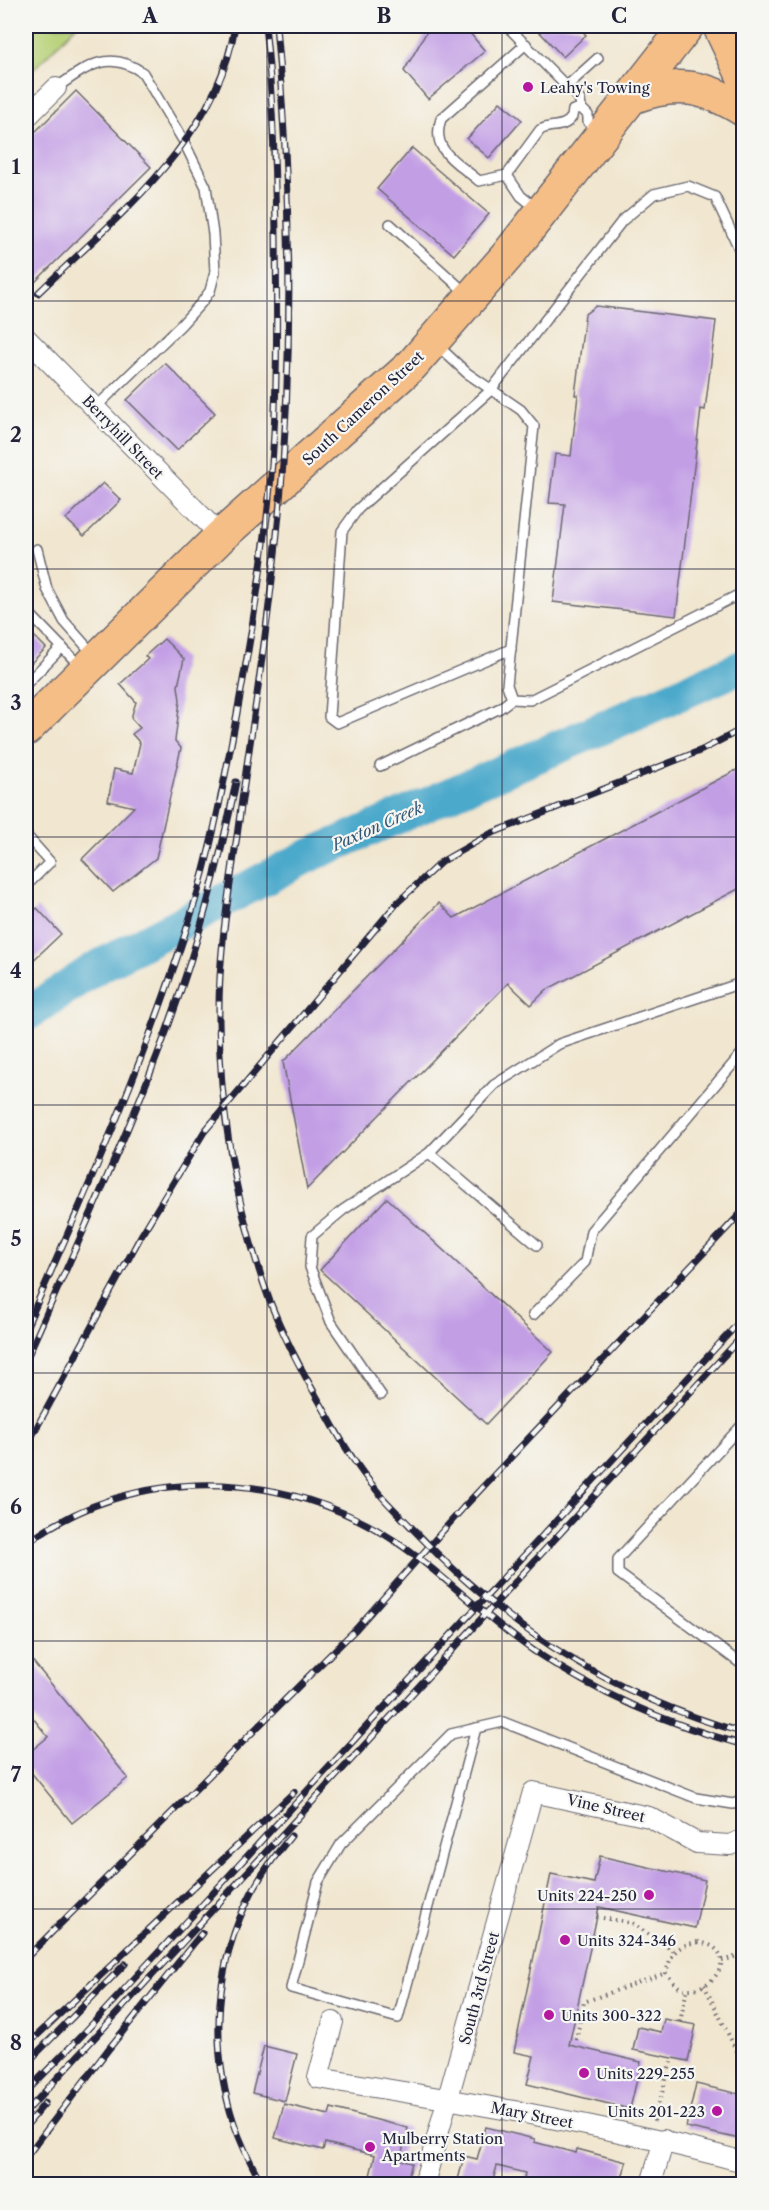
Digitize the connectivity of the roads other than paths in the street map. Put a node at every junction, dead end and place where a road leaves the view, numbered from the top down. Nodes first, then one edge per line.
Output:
1 (507, 26) edge
2 (687, 26) edge
3 (718, 26) edge
4 (526, 44) junction
5 (598, 58) dead end
6 (744, 81) edge
7 (567, 86) junction
8 (56, 88) joint
9 (632, 97) junction
10 (581, 108) junction
11 (744, 110) edge
12 (573, 117) junction
13 (26, 118) edge
14 (596, 127) junction
15 (507, 175) junction
16 (542, 212) junction
17 (390, 225) dead end
18 (744, 259) edge
19 (471, 298) junction
20 (26, 338) edge
21 (433, 341) junction
22 (491, 390) junction
23 (95, 408) junction
24 (220, 536) junction
25 (37, 549) dead end
26 (744, 592) edge
27 (26, 610) edge
28 (62, 648) junction
29 (511, 649) junction
30 (91, 664) junction
31 (26, 684) edge
32 (512, 699) junction
33 (26, 729) edge
34 (380, 766) dead end
35 (26, 835) edge
36 (26, 886) edge
37 (744, 982) edge
38 (744, 1051) edge
39 (429, 1153) junction
40 (537, 1245) dead end
41 (533, 1315) dead end
42 (381, 1395) dead end
43 (744, 1423) edge
44 (744, 1666) edge
45 (476, 1728) junction
46 (533, 1792) joint
47 (744, 1800) edge
48 (744, 1839) edge
49 (333, 2022) dead end
50 (448, 2099) junction
51 (657, 2139) junction
52 (744, 2162) edge
53 (424, 2184) edge
54 (651, 2184) edge

1 - 4 lane
2 - 9 highway, South Cameron Street
3 - 6 main road
4 - 7 lane
4 - 15 lane
5 - 7 lane
7 - 10 lane
8 - 13 street
8 - 23 lane
9 - 11 highway
9 - 14 highway, South Cameron Street
10 - 12 lane
10 - 14 lane
12 - 14 lane
12 - 15 lane
14 - 16 highway, South Cameron Street
15 - 16 lane
16 - 19 highway, South Cameron Street
17 - 19 lane
18 - 22 lane
19 - 21 highway, South Cameron Street
20 - 23 street, Berryhill Street
21 - 22 lane
21 - 24 highway, South Cameron Street
22 - 29 lane
22 - 29 lane
23 - 24 street, Berryhill Street
24 - 30 highway, South Cameron Street
25 - 30 lane
26 - 32 lane
27 - 28 lane
28 - 30 lane
28 - 31 lane
29 - 32 lane
30 - 33 highway, South Cameron Street
32 - 34 lane
35 - 36 lane
37 - 39 lane
38 - 41 lane
39 - 40 lane
39 - 42 lane
43 - 44 lane
45 - 45 lane
45 - 47 lane
46 - 48 street, Vine Street
46 - 50 street, South 3rd Street
49 - 50 street, Mary Street
50 - 51 street, Mary Street
50 - 53 street, South 3rd Street
51 - 52 street, Mary Street
51 - 54 street

